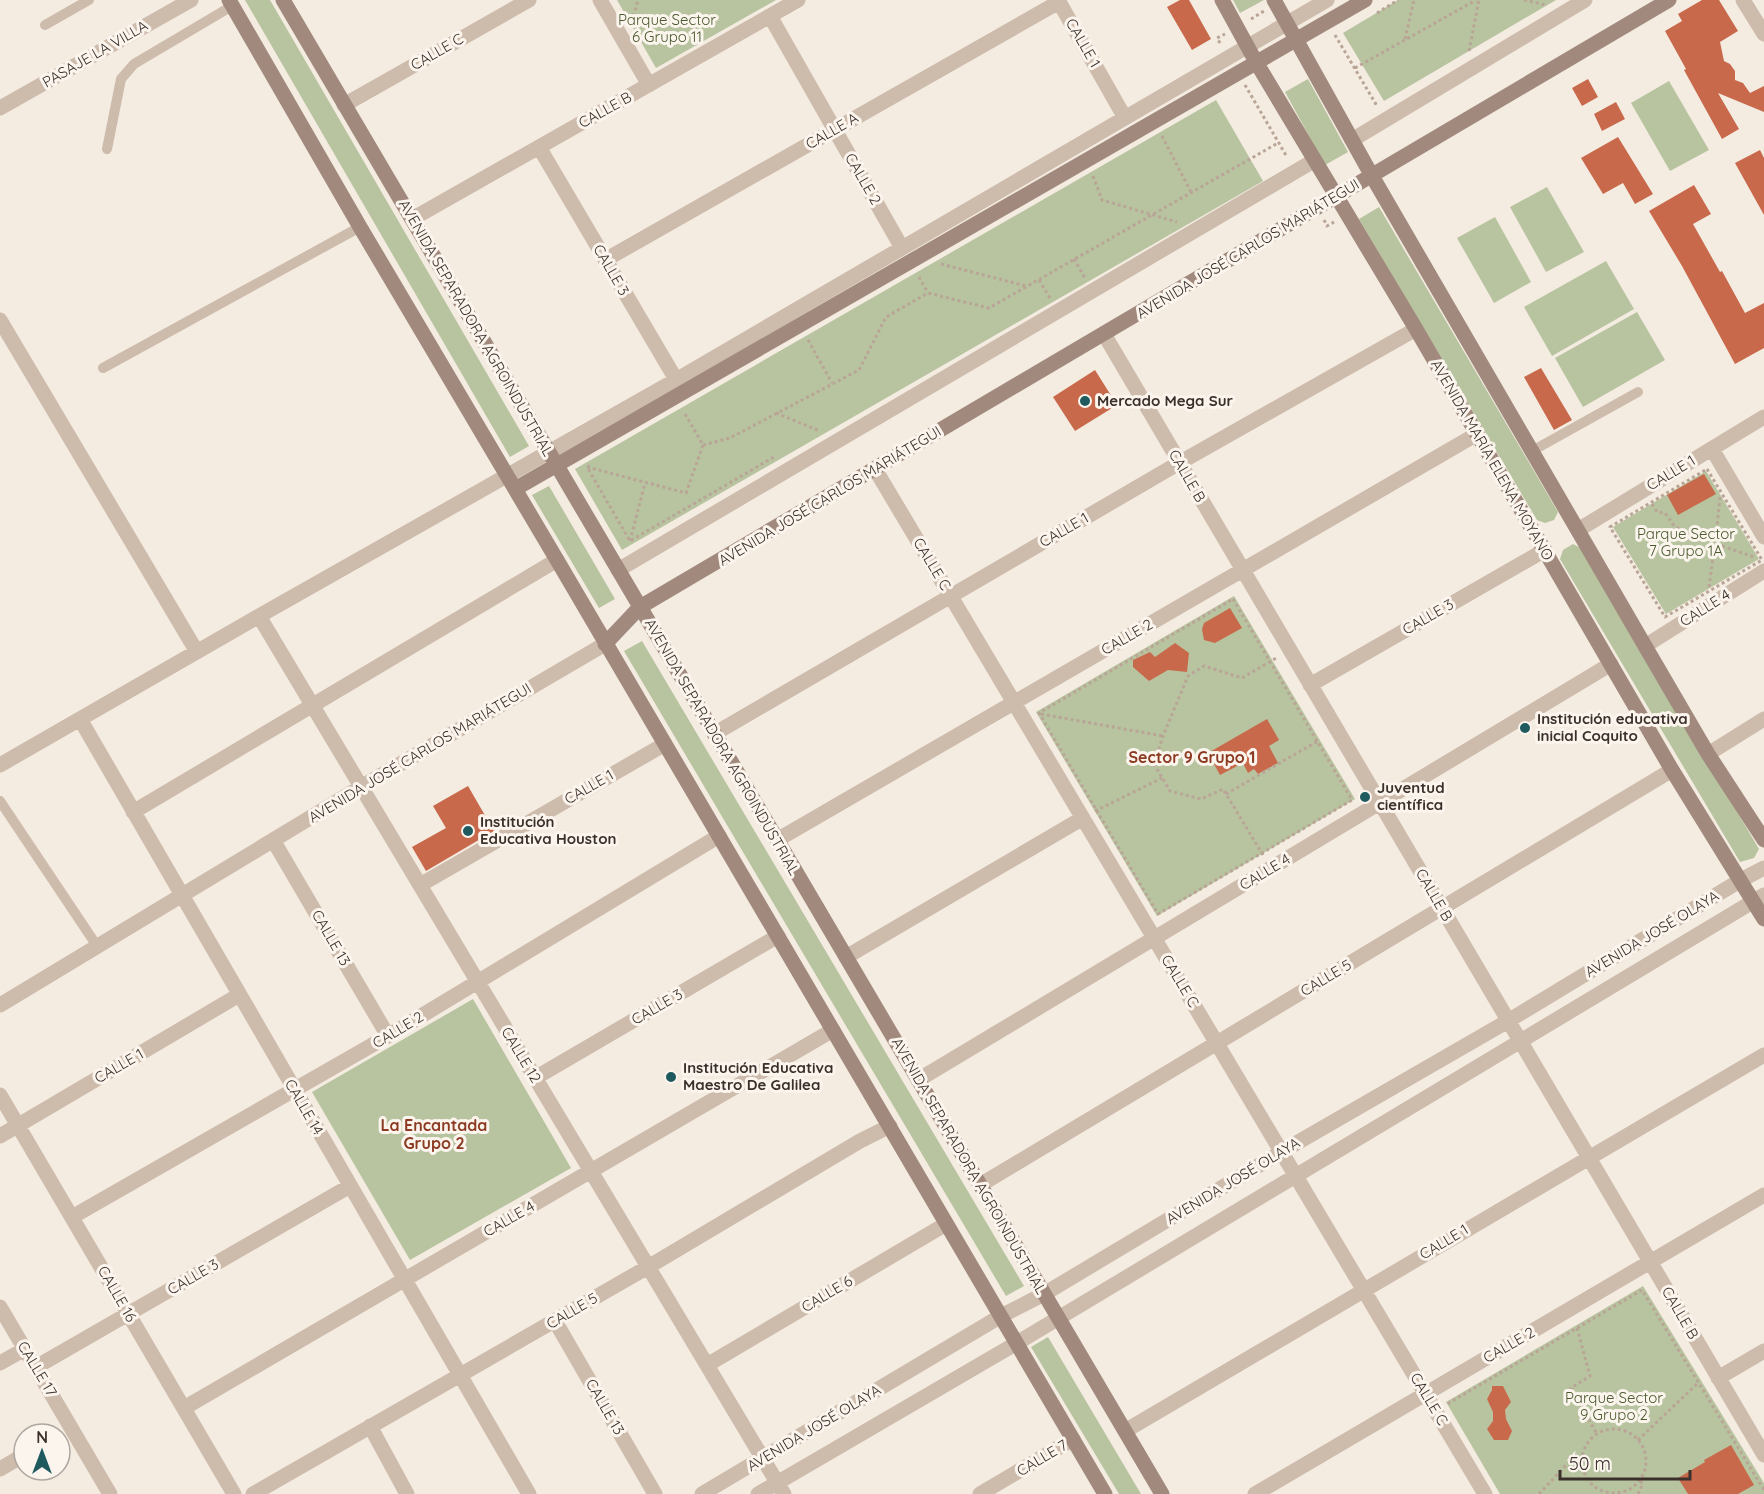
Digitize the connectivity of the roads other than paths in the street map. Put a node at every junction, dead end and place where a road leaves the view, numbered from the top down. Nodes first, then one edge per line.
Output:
1 (89, 0) edge
2 (191, 0) edge
3 (283, 0) edge
4 (529, 0) edge
5 (600, 0) edge
6 (798, 0) edge
7 (1222, 0) edge
8 (1327, 0) edge
9 (1365, 0) edge
10 (1585, 0) edge
11 (1670, 0) edge
12 (1743, 0) edge
13 (1059, 1) edge
14 (1275, 2) edge
15 (230, 3) edge
16 (770, 16) junction
17 (1287, 24) junction
18 (45, 25) dead end
19 (1764, 34) edge
20 (1296, 40) junction
21 (1248, 47) junction
22 (1256, 62) junction
23 (649, 85) junction
24 (344, 105) junction
25 (0, 108) edge
26 (1125, 118) junction
27 (835, 129) junction
28 (1352, 140) junction
29 (540, 147) junction
30 (106, 149) dead end
31 (1315, 160) junction
32 (1372, 176) junction
33 (1337, 196) junction
34 (412, 219) junction
35 (360, 227) junction
36 (902, 248) junction
37 (605, 260) junction
38 (0, 320) edge
39 (1416, 329) junction
40 (1104, 334) junction
41 (104, 368) dead end
42 (680, 386) junction
43 (1638, 392) dead end
44 (1764, 417) edge
45 (1477, 434) junction
46 (1712, 449) junction
47 (1532, 451) junction
48 (553, 458) junction
49 (1179, 463) junction
50 (875, 469) junction
51 (511, 482) junction
52 (1578, 530) junction
53 (1764, 537) edge
54 (1545, 550) junction
55 (557, 560) junction
56 (1763, 564) edge
57 (618, 570) junction
58 (1243, 570) junction
59 (951, 596) junction
60 (640, 607) junction
61 (259, 616) junction
62 (605, 644) junction
63 (1645, 646) junction
64 (197, 652) junction
65 (1611, 664) junction
66 (1311, 685) junction
67 (1014, 702) junction
68 (312, 705) junction
69 (80, 719) junction
70 (1764, 719) edge
71 (714, 734) junction
72 (665, 744) junction
73 (1708, 754) junction
74 (0, 765) edge
75 (1672, 770) junction
76 (361, 787) junction
77 (0, 801) edge
78 (1380, 803) junction
79 (133, 812) junction
80 (1090, 814) junction
81 (719, 836) junction
82 (273, 840) junction
83 (777, 840) junction
84 (1764, 840) edge
85 (1764, 868) edge
86 (1741, 880) junction
87 (420, 885) junction
88 (181, 896) junction
89 (1759, 898) edge
90 (1442, 909) junction
91 (1764, 919) edge
92 (778, 936) junction
93 (1155, 938) junction
94 (97, 946) junction
95 (846, 957) junction
96 (478, 982) junction
97 (239, 995) junction
98 (0, 1005) edge
99 (1508, 1021) junction
100 (833, 1030) junction
101 (388, 1036) junction
102 (1521, 1042) junction
103 (1217, 1043) junction
104 (1764, 1055) edge
105 (535, 1078) junction
106 (918, 1080) junction
107 (294, 1090) junction
108 (0, 1095) edge
109 (18, 1125) junction
110 (890, 1126) junction
111 (0, 1136) edge
112 (1281, 1152) junction
113 (1589, 1158) junction
114 (591, 1171) junction
115 (1295, 1175) junction
116 (980, 1185) junction
117 (350, 1186) junction
118 (1764, 1195) edge
119 (72, 1217) junction
120 (946, 1224) junction
121 (1650, 1262) junction
122 (648, 1267) junction
123 (404, 1280) junction
124 (1364, 1290) junction
125 (1044, 1294) junction
126 (0, 1307) edge
127 (129, 1314) junction
128 (1001, 1316) junction
129 (1058, 1317) junction
130 (555, 1321) junction
131 (1017, 1342) junction
132 (25, 1349) junction
133 (1764, 1352) edge
134 (0, 1364) edge
135 (707, 1365) junction
136 (36, 1367) junction
137 (460, 1375) junction
138 (1718, 1378) junction
139 (1426, 1394) junction
140 (184, 1408) junction
141 (62, 1422) edge
142 (370, 1426) junction
143 (1125, 1431) junction
144 (1073, 1439) junction
145 (72, 1440) edge
146 (1764, 1455) edge
147 (762, 1458) junction
148 (781, 1489) edge
149 (110, 1494) edge
150 (234, 1494) edge
151 (253, 1494) edge
152 (407, 1494) edge
153 (529, 1494) edge
154 (654, 1494) edge
155 (702, 1494) edge
156 (758, 1494) edge
157 (980, 1494) edge
158 (1105, 1494) edge
159 (1162, 1494) edge
160 (1255, 1494) edge
161 (1485, 1494) edge

1 - 18 lane
2 - 25 street, PASAJE LA VILLA
3 - 24 street, AVENIDA SEPARADORA AGROINDUSTRIAL
4 - 24 street, CALLE C
5 - 23 street
6 - 16 street, CALLE B
7 - 21 street, AVENIDA MARÍA ELENA MOYANO
8 - 17 street
9 - 20 street
10 - 28 street
11 - 32 street, AVENIDA JOSÉ CARLOS MARIÁTEGUI
12 - 19 street
13 - 26 street, CALLE 1
13 - 27 street, CALLE A
14 - 17 street
15 - 30 lane
15 - 35 street
16 - 23 street, CALLE B
16 - 27 street, CALLE 2
17 - 20 street
17 - 21 street
20 - 22 street
20 - 28 street
21 - 22 street, AVENIDA MARÍA ELENA MOYANO
21 - 26 street
22 - 31 street, AVENIDA MARÍA ELENA MOYANO
22 - 42 street
23 - 29 street, CALLE B
24 - 34 street, AVENIDA SEPARADORA AGROINDUSTRIAL
26 - 36 street
27 - 36 street, CALLE 2
27 - 37 street, CALLE A
28 - 32 street
29 - 34 street, CALLE B
29 - 37 street, CALLE 3
31 - 33 street, AVENIDA MARÍA ELENA MOYANO
31 - 57 street
32 - 33 street, AVENIDA JOSÉ CARLOS MARIÁTEGUI
32 - 47 street
33 - 39 street, AVENIDA MARÍA ELENA MOYANO
33 - 40 street, AVENIDA JOSÉ CARLOS MARIÁTEGUI
34 - 48 street, AVENIDA SEPARADORA AGROINDUSTRIAL
35 - 41 lane
35 - 51 street
36 - 42 street
37 - 42 street, CALLE 3
38 - 64 street
39 - 45 street, AVENIDA MARÍA ELENA MOYANO
39 - 49 street, CALLE 1
40 - 49 street, CALLE B
40 - 50 street, AVENIDA JOSÉ CARLOS MARIÁTEGUI
42 - 48 street
42 - 48 street
43 - 47 lane
44 - 46 street, CALLE 1
45 - 54 street, AVENIDA MARÍA ELENA MOYANO
45 - 58 street, CALLE 2
46 - 52 street, CALLE 1
46 - 53 street
47 - 52 street
48 - 51 street
48 - 57 street, AVENIDA SEPARADORA AGROINDUSTRIAL
49 - 58 street, CALLE B
49 - 59 street, CALLE 1
50 - 59 street, CALLE C
50 - 60 street, AVENIDA JOSÉ CARLOS MARIÁTEGUI
51 - 55 street
51 - 61 street
52 - 63 street
54 - 65 street, AVENIDA MARÍA ELENA MOYANO
54 - 66 street, CALLE 3
55 - 62 street
55 - 68 street
56 - 63 street, CALLE 4
57 - 60 street, AVENIDA SEPARADORA AGROINDUSTRIAL
58 - 66 street, CALLE B
58 - 67 street, CALLE 2
59 - 67 street, CALLE C
59 - 71 street, CALLE 1
60 - 62 street, AVENIDA JOSÉ CARLOS MARIÁTEGUI
60 - 71 street, AVENIDA SEPARADORA AGROINDUSTRIAL
61 - 64 street
61 - 68 street, CALLE 12
62 - 72 street
62 - 76 street, AVENIDA JOSÉ CARLOS MARIÁTEGUI
63 - 73 street
64 - 69 street
65 - 75 street, AVENIDA MARÍA ELENA MOYANO
65 - 78 street, CALLE 4
66 - 78 street, CALLE B
67 - 80 street, CALLE C
67 - 83 street, CALLE 2
68 - 76 street, CALLE 12
68 - 79 street
69 - 74 street
69 - 79 street, CALLE 14
70 - 73 street
71 - 83 street, AVENIDA SEPARADORA AGROINDUSTRIAL
72 - 81 street
72 - 87 street, CALLE 1
73 - 84 street
75 - 86 street, AVENIDA MARÍA ELENA MOYANO
75 - 90 street, CALLE 5
76 - 82 street, AVENIDA JOSÉ CARLOS MARIÁTEGUI
76 - 87 street, CALLE 12
77 - 94 lane
78 - 90 street, CALLE B
78 - 93 street, CALLE 4
79 - 88 street, CALLE 14
80 - 93 street, CALLE C
80 - 95 street
81 - 92 street
81 - 96 street, CALLE 2
82 - 88 street, AVENIDA JOSÉ CARLOS MARIÁTEGUI
82 - 101 street, CALLE 13
83 - 95 street, AVENIDA SEPARADORA AGROINDUSTRIAL
85 - 86 street, AVENIDA JOSÉ OLAYA
86 - 89 street, AVENIDA MARÍA ELENA MOYANO
86 - 99 street, AVENIDA JOSÉ OLAYA
87 - 96 street, CALLE 12
88 - 94 street, AVENIDA JOSÉ CARLOS MARIÁTEGUI
88 - 97 street, CALLE 14
89 - 91 street, AVENIDA MARÍA ELENA MOYANO
89 - 102 street, AVENIDA JOSÉ OLAYA
90 - 99 street, CALLE B
90 - 103 street, CALLE 5
92 - 100 street
92 - 105 street, CALLE 3
93 - 103 street, CALLE C
93 - 106 street, CALLE 4
94 - 98 street, AVENIDA JOSÉ CARLOS MARIÁTEGUI
95 - 106 street, AVENIDA SEPARADORA AGROINDUSTRIAL
96 - 101 street, CALLE 2
96 - 105 street, CALLE 12
97 - 107 street, CALLE 14
97 - 109 street, CALLE 1
99 - 102 street, CALLE B
99 - 112 street, AVENIDA JOSÉ OLAYA
100 - 110 street
100 - 114 street, CALLE 4
101 - 107 street, CALLE 2
102 - 113 street, CALLE B
102 - 115 street, AVENIDA JOSÉ OLAYA
103 - 112 street, CALLE C
103 - 116 street, CALLE 5
104 - 113 street, CALLE 1
105 - 114 street, CALLE 12
106 - 116 street, AVENIDA SEPARADORA AGROINDUSTRIAL
107 - 117 street, CALLE 14
107 - 119 street, CALLE 2
108 - 109 street, CALLE 16
109 - 111 street, CALLE 1
109 - 119 street, CALLE 16
110 - 120 street
110 - 122 street, CALLE 5
112 - 115 street, CALLE C
112 - 125 street, AVENIDA JOSÉ OLAYA
113 - 121 street, CALLE B
113 - 124 street, CALLE 1
114 - 122 street, CALLE 12
114 - 123 street, CALLE 4
115 - 124 street, CALLE C
115 - 129 street, AVENIDA JOSÉ OLAYA
116 - 125 street, AVENIDA SEPARADORA AGROINDUSTRIAL
117 - 123 street, CALLE 14
117 - 127 street, CALLE 3
118 - 121 street, CALLE 2
119 - 127 street, CALLE 16
120 - 128 street
120 - 135 street, CALLE 6
121 - 138 street, CALLE B
121 - 139 street, CALLE 2
122 - 130 street, CALLE 5
122 - 135 street, CALLE 12
123 - 137 street, CALLE 14
123 - 140 street, CALLE 4
124 - 139 street, CALLE C
124 - 143 street, CALLE 1
125 - 128 street, AVENIDA JOSÉ OLAYA
125 - 129 street, AVENIDA SEPARADORA AGROINDUSTRIAL
126 - 132 street, CALLE 17
127 - 136 street, CALLE 3
127 - 140 street, CALLE 16
128 - 131 street
128 - 147 street, AVENIDA JOSÉ OLAYA
129 - 131 street, AVENIDA JOSÉ OLAYA
129 - 143 street, AVENIDA SEPARADORA AGROINDUSTRIAL
130 - 137 street, CALLE 5
130 - 154 street, CALLE 13
131 - 144 street
131 - 148 street, AVENIDA JOSÉ OLAYA
132 - 134 street
132 - 136 street, CALLE 17
133 - 138 street
135 - 147 street, CALLE 12
136 - 141 street, CALLE 17
137 - 142 street, CALLE 5
137 - 153 street, CALLE 14
138 - 146 street, CALLE B
139 - 160 street, CALLE 2
139 - 161 street, CALLE C
140 - 150 street, CALLE 16
142 - 151 street, CALLE 5
142 - 152 street
143 - 159 street, AVENIDA SEPARADORA AGROINDUSTRIAL
144 - 157 street, CALLE 7
144 - 158 street
145 - 149 street, CALLE 17
147 - 148 street, CALLE 12
147 - 155 street, AVENIDA JOSÉ OLAYA
148 - 156 street, AVENIDA JOSÉ OLAYA

